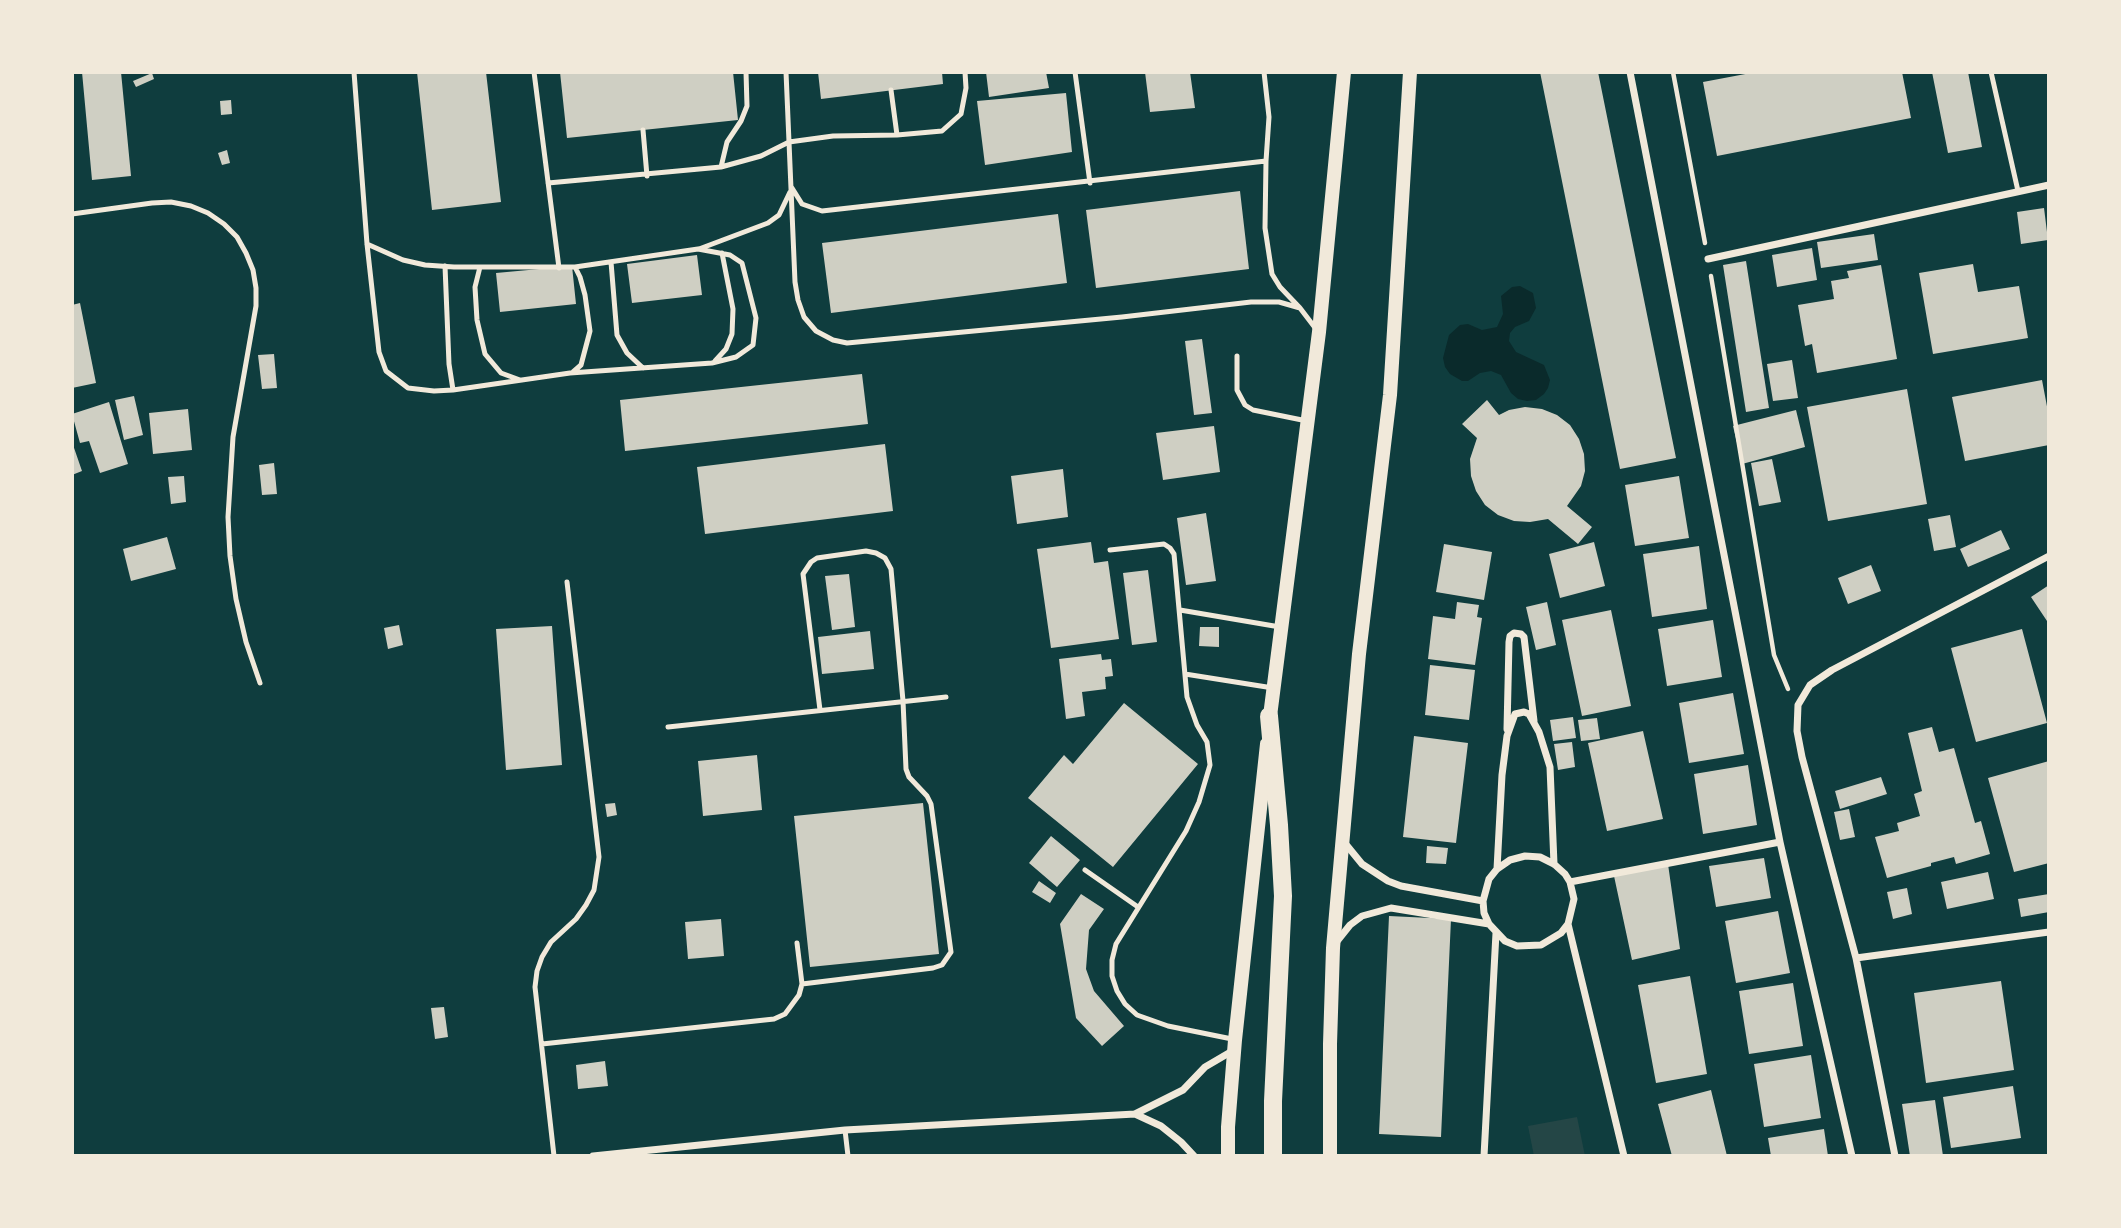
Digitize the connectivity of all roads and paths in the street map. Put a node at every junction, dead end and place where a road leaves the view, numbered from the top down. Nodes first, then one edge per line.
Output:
1 (354, 72) edge
2 (534, 72) edge
3 (746, 72) edge
4 (786, 72) edge
5 (965, 72) edge
6 (1075, 72) edge
7 (1264, 72) edge
8 (1344, 72) edge
9 (1410, 72) edge
10 (1630, 72) edge
11 (1673, 72) edge
12 (1992, 72) edge
13 (891, 90) dead end
14 (643, 130) dead end
15 (897, 135) junction
16 (789, 142) junction
17 (1266, 161) junction
18 (721, 167) junction
19 (647, 176) junction
20 (548, 183) junction
21 (1090, 183) junction
22 (2049, 185) edge
23 (791, 186) junction
24 (2018, 191) junction
25 (72, 214) edge
26 (367, 244) junction
27 (698, 249) junction
28 (722, 253) junction
29 (1708, 258) junction
30 (611, 262) junction
31 (445, 266) junction
32 (480, 267) junction
33 (575, 267) junction
34 (559, 268) junction
35 (1300, 309) junction
36 (1319, 332) junction
37 (1237, 356) dead end
38 (712, 363) junction
39 (643, 368) junction
40 (570, 373) junction
41 (522, 381) junction
42 (453, 390) junction
43 (1307, 421) junction
44 (1110, 550) dead end
45 (2049, 556) edge
46 (567, 582) dead end
47 (1180, 610) junction
48 (1281, 628) junction
49 (1185, 674) junction
50 (260, 683) dead end
51 (1273, 688) junction
52 (946, 697) dead end
53 (902, 701) junction
54 (1798, 705) junction
55 (820, 710) junction
56 (1269, 716) junction
57 (1535, 725) junction
58 (668, 727) dead end
59 (1507, 736) junction
60 (1343, 840) junction
61 (1780, 842) junction
62 (1554, 864) junction
63 (1497, 869) junction
64 (1085, 870) dead end
65 (1570, 882) junction
66 (1483, 901) junction
67 (1138, 906) junction
68 (1489, 924) junction
69 (1568, 924) junction
70 (2049, 932) edge
71 (1496, 933) junction
72 (797, 943) dead end
73 (1333, 948) junction
74 (1856, 958) junction
75 (802, 984) junction
76 (542, 1044) junction
77 (1235, 1045) junction
78 (1135, 1114) junction
79 (845, 1130) junction
80 (554, 1156) edge
81 (593, 1156) edge
82 (848, 1156) edge
83 (1194, 1156) edge
84 (1228, 1156) edge
85 (1273, 1156) edge
86 (1330, 1156) edge
87 (1484, 1156) edge
88 (1624, 1156) edge
89 (1852, 1156) edge
90 (1895, 1156) edge

1 - 26 lane
2 - 20 lane
3 - 18 lane
4 - 16 lane
5 - 15 lane
6 - 21 lane
7 - 17 lane
8 - 36 main road
9 - 60 main road
10 - 61 street
11 - 29 path
12 - 24 lane
13 - 15 lane
14 - 19 lane
15 - 16 lane
16 - 18 lane
16 - 23 lane
17 - 21 lane
17 - 35 lane
18 - 19 lane
19 - 20 lane
20 - 34 lane
21 - 23 lane
22 - 24 street
23 - 27 lane
23 - 35 lane
24 - 29 street
25 - 50 lane
26 - 31 lane
26 - 42 lane
27 - 28 lane
27 - 30 lane
28 - 38 lane
28 - 38 lane
29 - 54 path
30 - 33 lane
30 - 39 lane
31 - 32 lane
31 - 42 lane
32 - 34 lane
32 - 41 lane
33 - 34 lane
33 - 40 lane
35 - 36 lane
36 - 43 main road
37 - 43 lane
38 - 39 lane
39 - 40 lane
40 - 41 lane
41 - 42 lane
43 - 48 main road
44 - 47 lane
45 - 54 street
46 - 76 lane
47 - 48 lane
47 - 49 lane
48 - 51 main road
49 - 51 lane
49 - 67 lane
51 - 56 main road
52 - 53 lane
53 - 55 lane
53 - 55 lane
53 - 75 lane
54 - 74 street
55 - 58 lane
56 - 77 main road
56 - 85 main road
57 - 59 street
57 - 59 street
57 - 62 street
59 - 63 street
60 - 66 street
60 - 73 main road
61 - 65 street
61 - 89 street
62 - 63 street
62 - 65 street
63 - 66 street
64 - 67 lane
65 - 69 street
66 - 68 street
67 - 77 lane
68 - 71 street
68 - 73 street
69 - 71 street
69 - 88 street
70 - 74 street
71 - 87 street
72 - 75 lane
73 - 86 main road
74 - 90 street
75 - 76 lane
76 - 80 lane
77 - 78 street
77 - 84 main road
78 - 79 street
78 - 83 street
79 - 81 street
79 - 82 lane

